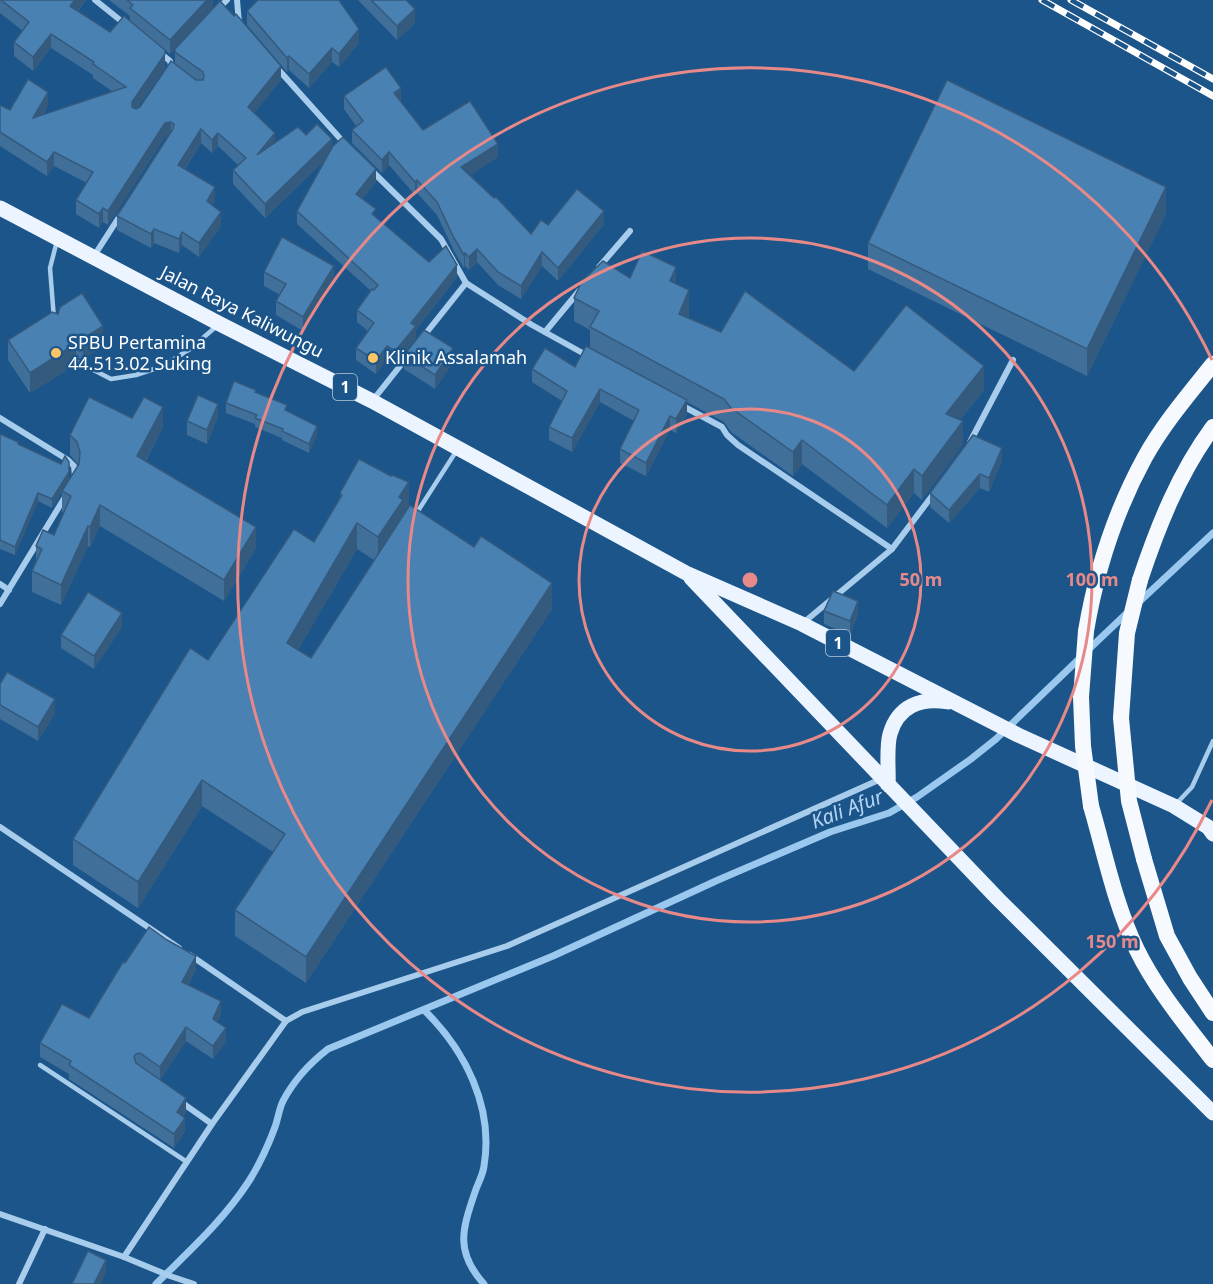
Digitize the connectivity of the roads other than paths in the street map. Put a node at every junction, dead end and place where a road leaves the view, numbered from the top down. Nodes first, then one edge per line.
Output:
1 (96, 0) edge
2 (227, 0) edge
3 (237, 0) edge
4 (211, 17) edge
5 (129, 27) edge
6 (245, 32) edge
7 (153, 48) edge
8 (178, 52) edge
9 (170, 64) junction
10 (275, 66) edge
11 (178, 73) edge
12 (165, 76) edge
13 (352, 151) edge
14 (369, 167) edge
15 (0, 208) edge
16 (125, 208) edge
17 (630, 231) dead end
18 (58, 238) junction
19 (93, 256) junction
20 (594, 273) edge
21 (587, 282) edge
22 (466, 283) junction
23 (220, 324) junction
24 (56, 330) edge
25 (545, 332) junction
26 (418, 344) edge
27 (411, 352) edge
28 (594, 358) edge
29 (1013, 360) dead end
30 (78, 362) dead end
31 (1213, 364) edge
32 (372, 401) junction
33 (673, 401) edge
34 (0, 418) edge
35 (1213, 427) edge
36 (968, 446) edge
37 (458, 448) junction
38 (74, 482) edge
39 (941, 484) edge
40 (68, 492) edge
41 (413, 517) edge
42 (892, 549) junction
43 (686, 573) junction
44 (0, 584) edge
45 (9, 590) junction
46 (0, 604) edge
47 (802, 624) junction
48 (957, 703) junction
49 (1213, 741) edge
50 (888, 785) junction
51 (1174, 806) junction
52 (0, 827) edge
53 (1213, 834) edge
54 (1213, 1013) edge
55 (286, 1022) junction
56 (1213, 1060) edge
57 (40, 1065) dead end
58 (175, 1098) edge
59 (1213, 1113) edge
60 (212, 1124) junction
61 (187, 1162) junction
62 (0, 1214) edge
63 (45, 1229) junction
64 (124, 1257) junction
65 (19, 1284) edge
66 (194, 1284) edge

1 - 5 street
2 - 4 street
3 - 6 street
7 - 9 street
8 - 9 street
9 - 11 street
9 - 12 lane
10 - 13 street
14 - 22 street
15 - 18 main road, Jalan Raya Kaliwungu / 1
16 - 19 street
17 - 20 street
18 - 19 main road, Jalan Raya Kaliwungu / 1
18 - 24 lane
19 - 23 main road, Jalan Raya Kaliwungu / 1
21 - 25 street
22 - 25 street
22 - 26 street
23 - 30 lane
23 - 32 main road, Jalan Raya Kaliwungu / 1
25 - 28 street
27 - 32 street
29 - 36 street
31 - 56 highway, bridge
32 - 37 main road, Jalan Raya Kaliwungu / 1
33 - 42 street
34 - 38 street
35 - 54 highway, bridge
37 - 41 lane
37 - 43 main road, Jalan Raya Kaliwungu / 1
39 - 42 street
40 - 45 street
42 - 47 street
43 - 47 main road, 1
43 - 50 main road, 1
44 - 45 street
45 - 46 street
47 - 48 main road, 1
48 - 50 main road
48 - 51 main road, 1
49 - 51 lane
50 - 55 street
50 - 59 main road, 1
51 - 53 main road, 1
52 - 55 street
55 - 60 street
57 - 61 lane
58 - 60 street
60 - 61 street
61 - 64 street
62 - 63 street
63 - 64 street
63 - 65 street
64 - 66 street

